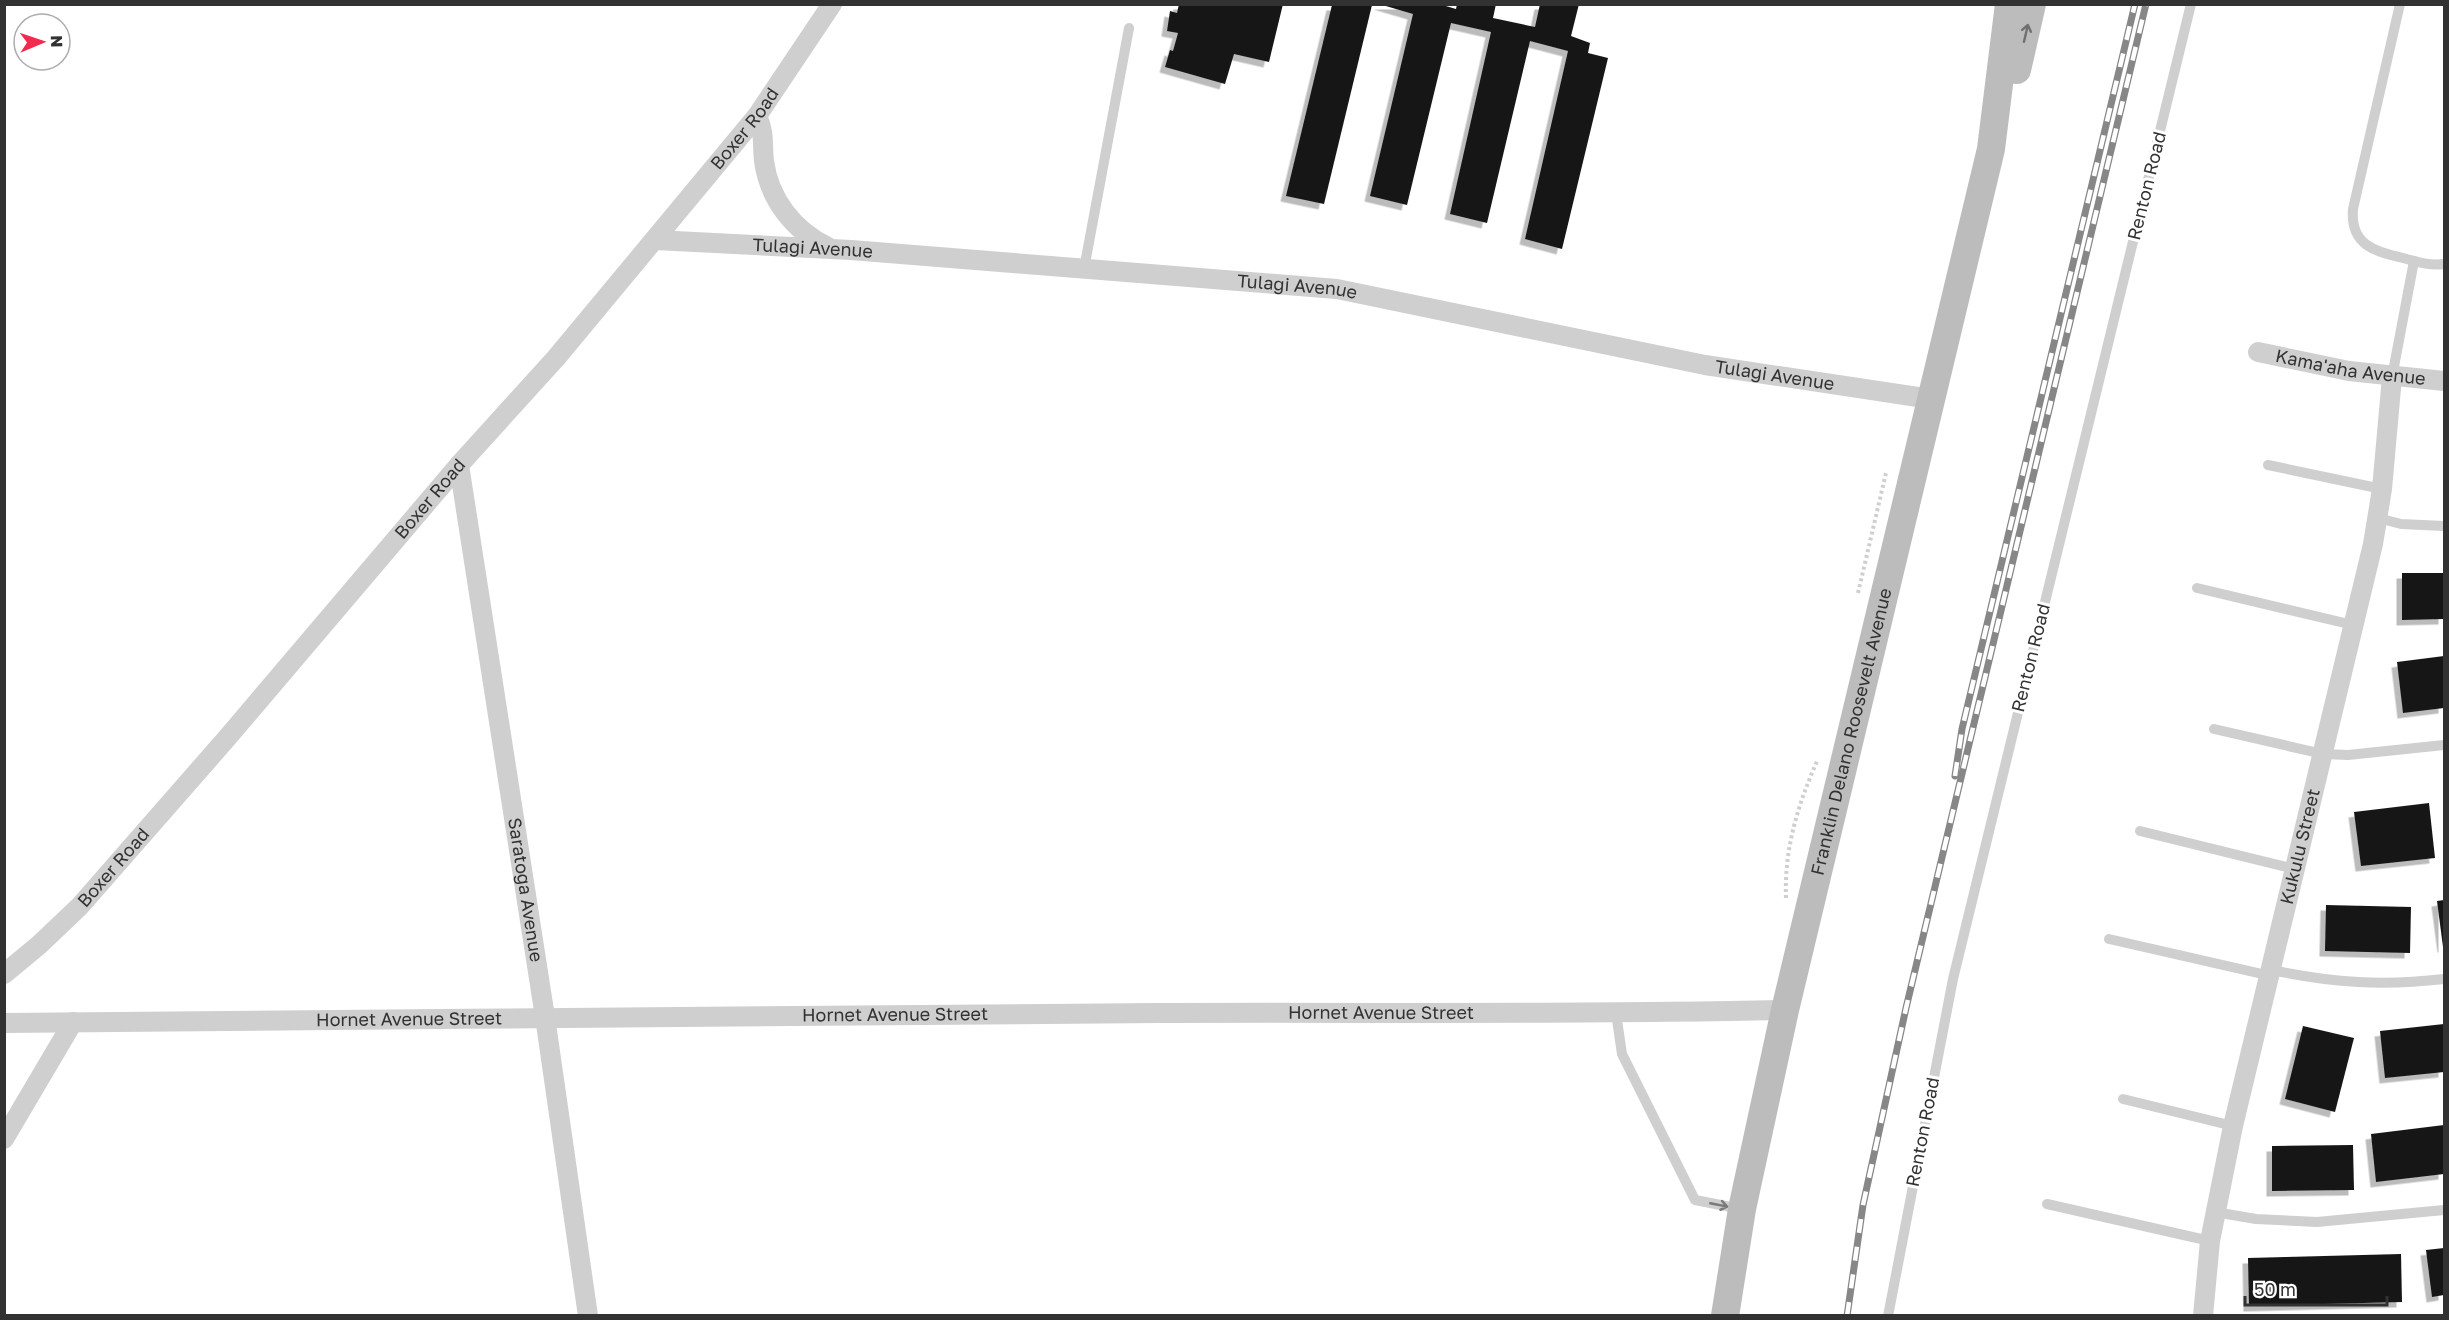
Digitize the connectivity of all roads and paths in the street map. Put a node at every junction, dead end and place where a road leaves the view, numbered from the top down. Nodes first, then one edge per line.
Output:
1 (832, 4) edge
2 (2009, 4) edge
3 (2032, 4) edge
4 (2192, 4) edge
5 (2400, 4) edge
6 (1129, 28) dead end
7 (757, 116) junction
8 (1991, 149) junction
9 (655, 240) junction
10 (833, 250) junction
11 (2414, 261) junction
12 (2445, 264) edge
13 (1084, 269) junction
14 (2258, 352) dead end
15 (2392, 377) junction
16 (2445, 381) edge
17 (1932, 399) junction
18 (459, 465) junction
19 (2268, 465) dead end
20 (1886, 473) dead end
21 (2382, 489) junction
22 (2378, 518) junction
23 (2445, 526) edge
24 (2197, 588) dead end
25 (1858, 593) dead end
26 (2354, 625) junction
27 (2214, 729) dead end
28 (2445, 745) edge
29 (2323, 754) junction
30 (1818, 759) dead end
31 (2140, 831) dead end
32 (2295, 869) junction
33 (1786, 898) dead end
34 (2109, 939) dead end
35 (2271, 973) junction
36 (4, 974) edge
37 (2445, 979) edge
38 (1785, 1010) junction
39 (1616, 1013) junction
40 (545, 1017) junction
41 (73, 1022) junction
42 (4, 1023) edge
43 (2123, 1099) dead end
44 (2233, 1125) junction
45 (4, 1140) edge
46 (2047, 1204) dead end
47 (1742, 1209) junction
48 (2445, 1210) edge
49 (2215, 1212) junction
50 (2210, 1241) junction
51 (588, 1316) edge
52 (1725, 1316) edge
53 (1888, 1316) edge
54 (2204, 1316) edge

1 - 7 street, Boxer Road
2 - 8 main road, Franklin Delano Roosevelt Avenue
8 -> 3 main road, Franklin Delano Roosevelt Avenue
4 - 53 lane, Renton Road
5 - 11 lane
6 - 13 lane
7 - 9 street, Boxer Road
7 - 10 street
8 - 17 main road, Franklin Delano Roosevelt Avenue
9 - 10 street, Tulagi Avenue
9 - 18 street, Boxer Road
10 - 13 street, Tulagi Avenue
11 - 12 lane
11 - 15 lane
13 - 17 street, Tulagi Avenue
14 - 15 street, Kama'aha Avenue
15 - 16 street, Kama'aha Avenue
15 - 21 street, Kukulu Street
17 - 38 main road, Franklin Delano Roosevelt Avenue
18 - 36 street, Boxer Road
18 - 40 street, Saratoga Avenue
19 - 21 lane
20 - 25 path
21 - 22 street, Kukulu Street
22 - 23 lane
22 - 26 street, Kukulu Street
24 - 26 lane
26 - 29 street, Kukulu Street
27 - 29 lane
28 - 29 lane
29 - 32 street, Kukulu Street
30 - 33 path
31 - 32 lane
32 - 35 street, Kukulu Street
34 - 35 lane
35 - 37 lane
35 - 44 street, Kukulu Street
38 - 39 street, Hornet Avenue Street
38 - 47 main road, Franklin Delano Roosevelt Avenue
39 - 40 street, Hornet Avenue Street
39 -> 47 lane
40 - 41 street, Hornet Avenue Street
40 - 51 street, Saratoga Avenue
41 - 42 street, Hornet Avenue Street
41 - 45 street
43 - 44 lane
44 - 49 street, Kukulu Street
46 - 50 lane
47 - 52 main road, Franklin Delano Roosevelt Avenue
48 - 49 lane
49 - 50 street, Kukulu Street
50 - 54 street, Kukulu Street

